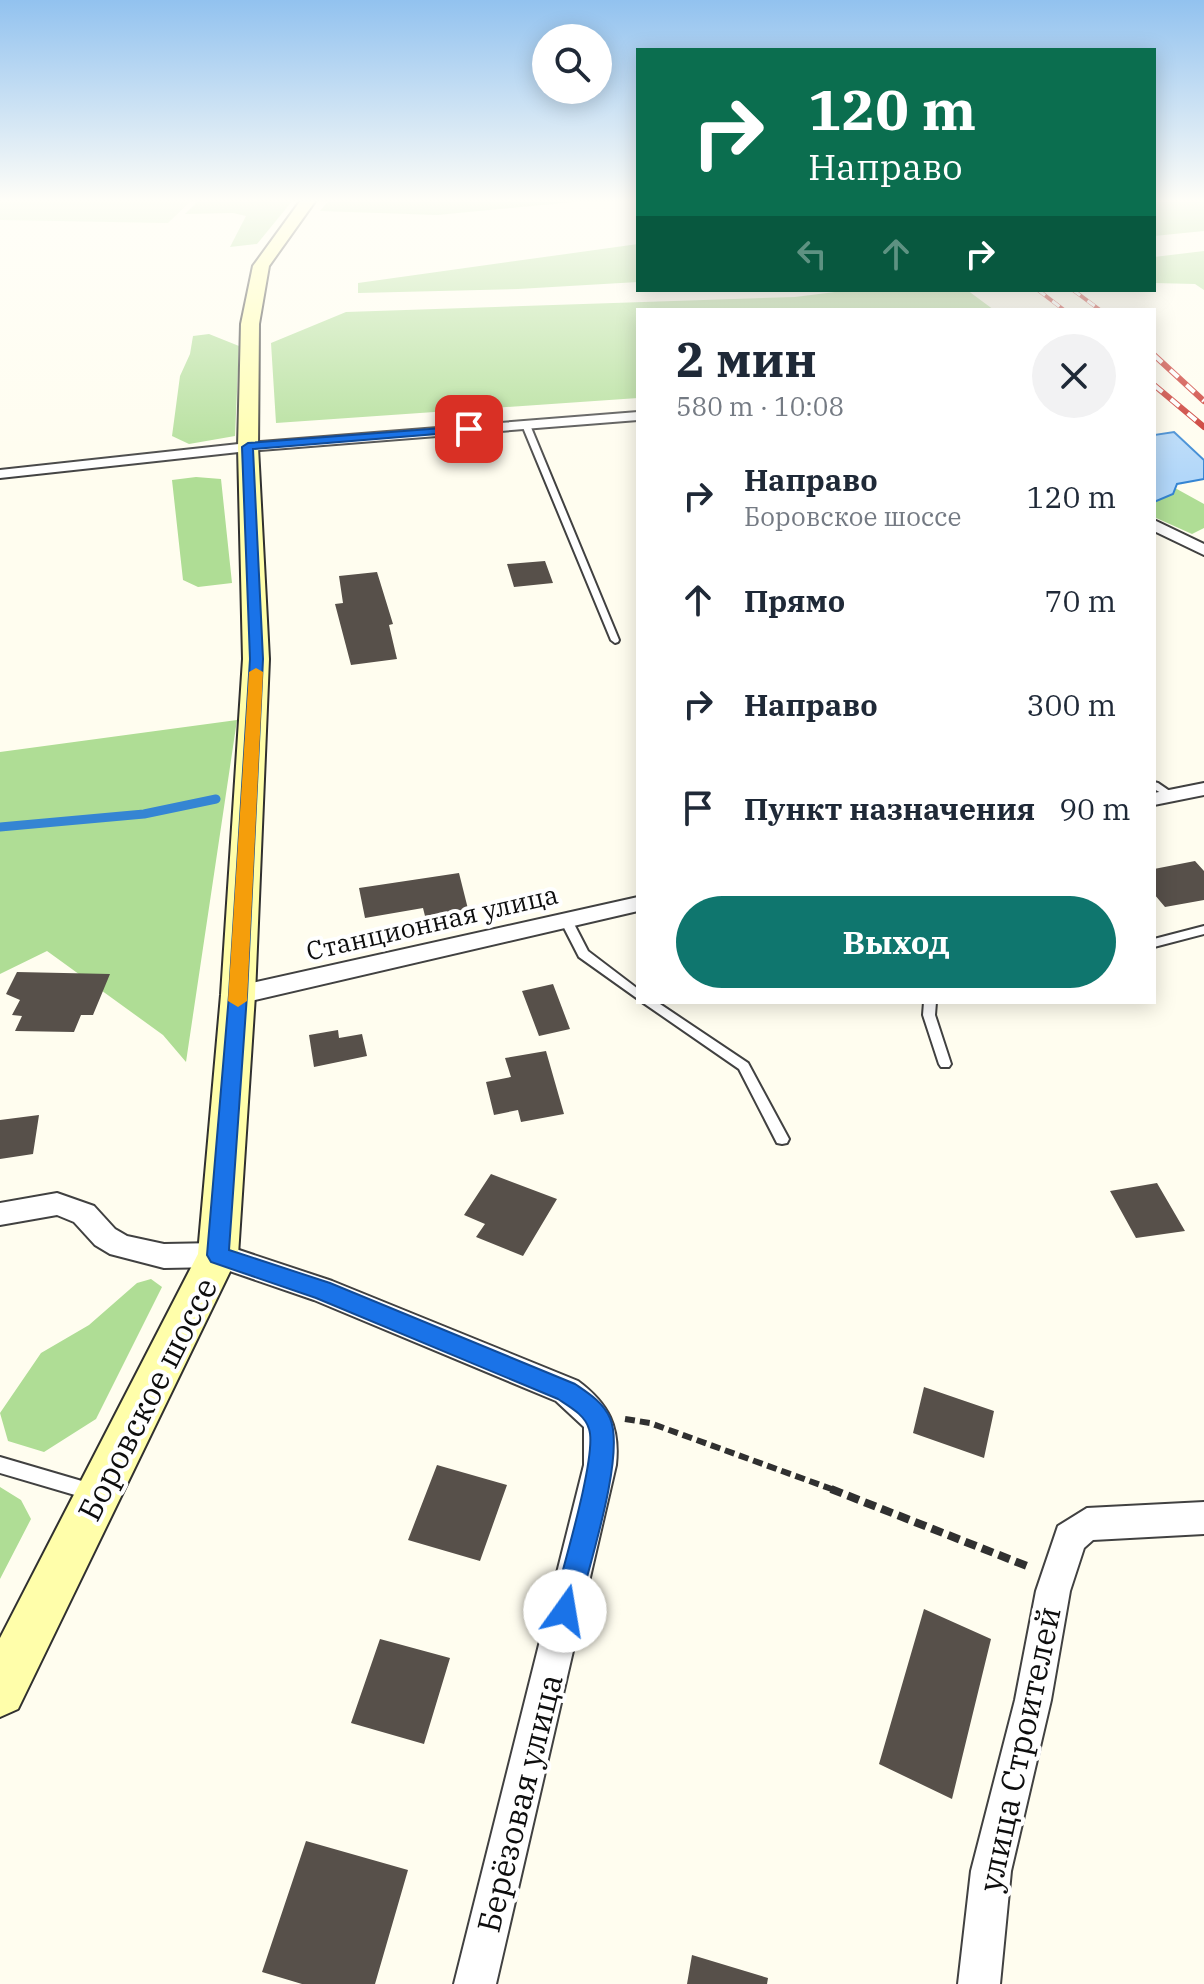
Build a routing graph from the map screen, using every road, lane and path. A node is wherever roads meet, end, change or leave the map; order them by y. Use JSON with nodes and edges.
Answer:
{"nodes":[{"id":1,"x":255,"y":293,"type":"edge"},
{"id":2,"x":636,"y":416,"type":"edge"},
{"id":3,"x":526,"y":425,"type":"junction"},
{"id":4,"x":248,"y":447,"type":"junction"},
{"id":5,"x":0,"y":474,"type":"edge"},
{"id":6,"x":1156,"y":526,"type":"edge"},
{"id":7,"x":1204,"y":550,"type":"edge"},
{"id":8,"x":615,"y":640,"type":"dead end"},
{"id":9,"x":1204,"y":789,"type":"edge"},
{"id":10,"x":1160,"y":793,"type":"edge"},
{"id":11,"x":636,"y":904,"type":"edge"},
{"id":12,"x":566,"y":920,"type":"junction"},
{"id":13,"x":1204,"y":930,"type":"edge"},
{"id":14,"x":1156,"y":942,"type":"edge"},
{"id":15,"x":636,"y":994,"type":"edge"},
{"id":16,"x":238,"y":995,"type":"junction"},
{"id":17,"x":651,"y":1004,"type":"edge"},
{"id":18,"x":930,"y":1004,"type":"edge"},
{"id":19,"x":945,"y":1064,"type":"dead end"},
{"id":20,"x":782,"y":1139,"type":"dead end"},
{"id":21,"x":0,"y":1214,"type":"edge"},
{"id":22,"x":218,"y":1255,"type":"junction"},
{"id":23,"x":600,"y":1421,"type":"junction"},
{"id":24,"x":0,"y":1465,"type":"edge"},
{"id":25,"x":99,"y":1495,"type":"junction"},
{"id":26,"x":1204,"y":1518,"type":"edge"},
{"id":27,"x":1056,"y":1578,"type":"junction"},
{"id":28,"x":0,"y":1691,"type":"edge"},
{"id":29,"x":475,"y":1984,"type":"edge"},
{"id":30,"x":979,"y":1984,"type":"edge"}],
"edges":[{"from":1,"to":4,"type":"main road"},
{"from":2,"to":3,"type":"street"},
{"from":3,"to":4,"type":"street"},
{"from":3,"to":8,"type":"lane"},
{"from":4,"to":5,"type":"street"},
{"from":4,"to":16,"type":"main road","name":"Боровское шоссе"},
{"from":6,"to":7,"type":"street"},
{"from":9,"to":10,"type":"street"},
{"from":11,"to":12,"type":"street","name":"Станционная улица"},
{"from":12,"to":15,"type":"lane"},
{"from":12,"to":16,"type":"street","name":"Станционная улица"},
{"from":13,"to":14,"type":"lane"},
{"from":16,"to":22,"type":"main road","name":"Боровское шоссе"},
{"from":17,"to":20,"type":"lane"},
{"from":18,"to":19,"type":"lane"},
{"from":21,"to":22,"type":"street"},
{"from":22,"to":23,"type":"street"},
{"from":22,"to":25,"type":"main road","name":"Боровское шоссе"},
{"from":23,"to":27,"type":"path"},
{"from":23,"to":29,"type":"street","name":"Берёзовая улица"},
{"from":24,"to":25,"type":"lane"},
{"from":25,"to":28,"type":"main road","name":"Боровское шоссе"},
{"from":26,"to":27,"type":"street","name":"улица Строителей"},
{"from":27,"to":30,"type":"street","name":"улица Строителей"}]}
